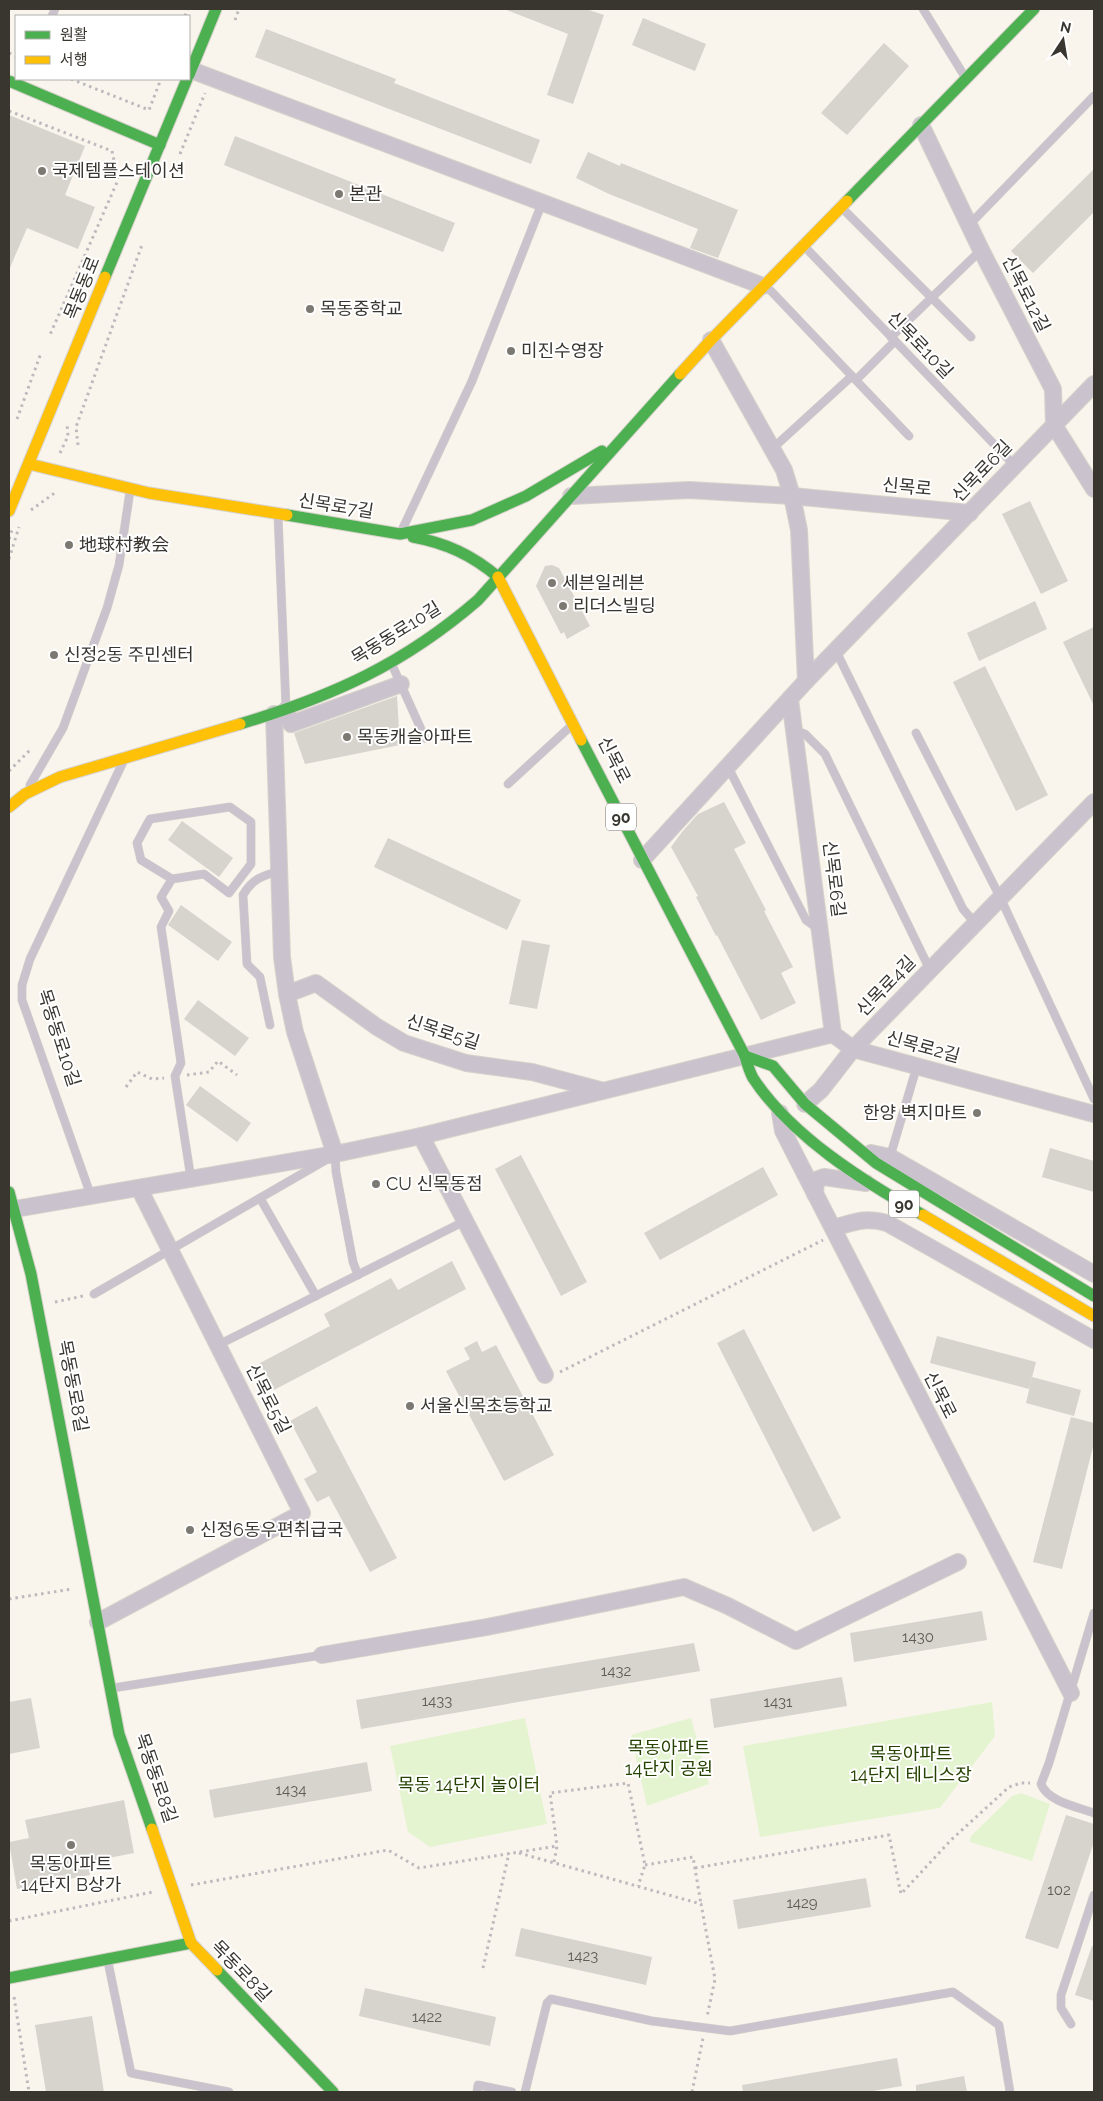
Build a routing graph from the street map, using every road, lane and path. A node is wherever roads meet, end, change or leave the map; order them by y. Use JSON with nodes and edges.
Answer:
{"nodes":[{"id":1,"x":216,"y":9,"type":"edge"},
{"id":2,"x":240,"y":9,"type":"edge"},
{"id":3,"x":923,"y":9,"type":"edge"},
{"id":4,"x":1034,"y":9,"type":"edge"},
{"id":5,"x":232,"y":26,"type":"dead end"},
{"id":6,"x":190,"y":72,"type":"edge"},
{"id":7,"x":190,"y":74,"type":"edge"},
{"id":8,"x":212,"y":78,"type":"junction"},
{"id":9,"x":966,"y":79,"type":"junction"},
{"id":10,"x":74,"y":80,"type":"edge"},
{"id":11,"x":161,"y":80,"type":"edge"},
{"id":12,"x":187,"y":80,"type":"edge"},
{"id":13,"x":9,"y":81,"type":"edge"},
{"id":14,"x":29,"y":84,"type":"edge"},
{"id":15,"x":1094,"y":96,"type":"edge"},
{"id":16,"x":9,"y":111,"type":"edge"},
{"id":17,"x":921,"y":125,"type":"junction"},
{"id":18,"x":160,"y":145,"type":"junction"},
{"id":19,"x":176,"y":161,"type":"dead end"},
{"id":20,"x":542,"y":202,"type":"junction"},
{"id":21,"x":841,"y":207,"type":"junction"},
{"id":22,"x":969,"y":225,"type":"junction"},
{"id":23,"x":143,"y":242,"type":"dead end"},
{"id":24,"x":804,"y":245,"type":"junction"},
{"id":25,"x":981,"y":250,"type":"junction"},
{"id":26,"x":763,"y":286,"type":"junction"},
{"id":27,"x":933,"y":298,"type":"junction"},
{"id":28,"x":49,"y":337,"type":"dead end"},
{"id":29,"x":971,"y":337,"type":"dead end"},
{"id":30,"x":893,"y":339,"type":"junction"},
{"id":31,"x":711,"y":340,"type":"junction"},
{"id":32,"x":41,"y":353,"type":"dead end"},
{"id":33,"x":854,"y":378,"type":"junction"},
{"id":34,"x":1094,"y":384,"type":"edge"},
{"id":35,"x":16,"y":419,"type":"dead end"},
{"id":36,"x":1054,"y":425,"type":"junction"},
{"id":37,"x":909,"y":436,"type":"dead end"},
{"id":38,"x":620,"y":441,"type":"junction"},
{"id":39,"x":78,"y":445,"type":"dead end"},
{"id":40,"x":772,"y":449,"type":"junction"},
{"id":41,"x":29,"y":464,"type":"junction"},
{"id":42,"x":1015,"y":466,"type":"junction"},
{"id":43,"x":1093,"y":483,"type":"edge"},
{"id":44,"x":130,"y":489,"type":"junction"},
{"id":45,"x":57,"y":492,"type":"dead end"},
{"id":46,"x":571,"y":496,"type":"junction"},
{"id":47,"x":792,"y":496,"type":"junction"},
{"id":48,"x":9,"y":511,"type":"edge"},
{"id":49,"x":29,"y":511,"type":"dead end"},
{"id":50,"x":970,"y":513,"type":"junction"},
{"id":51,"x":277,"y":514,"type":"junction"},
{"id":52,"x":20,"y":525,"type":"dead end"},
{"id":53,"x":400,"y":534,"type":"junction"},
{"id":54,"x":9,"y":560,"type":"edge"},
{"id":55,"x":498,"y":577,"type":"junction"},
{"id":56,"x":836,"y":651,"type":"junction"},
{"id":57,"x":391,"y":664,"type":"junction"},
{"id":58,"x":806,"y":681,"type":"junction"},
{"id":59,"x":401,"y":684,"type":"junction"},
{"id":60,"x":790,"y":699,"type":"junction"},
{"id":61,"x":280,"y":712,"type":"junction"},
{"id":62,"x":573,"y":724,"type":"junction"},
{"id":63,"x":794,"y":730,"type":"junction"},
{"id":64,"x":916,"y":733,"type":"dead end"},
{"id":65,"x":425,"y":738,"type":"dead end"},
{"id":66,"x":30,"y":750,"type":"dead end"},
{"id":67,"x":125,"y":758,"type":"junction"},
{"id":68,"x":728,"y":767,"type":"junction"},
{"id":69,"x":9,"y":771,"type":"edge"},
{"id":70,"x":508,"y":784,"type":"dead end"},
{"id":71,"x":25,"y":794,"type":"junction"},
{"id":72,"x":1094,"y":802,"type":"edge"},
{"id":73,"x":9,"y":807,"type":"edge"},
{"id":74,"x":642,"y":860,"type":"junction"},
{"id":75,"x":279,"y":871,"type":"junction"},
{"id":76,"x":172,"y":879,"type":"junction"},
{"id":77,"x":1000,"y":898,"type":"junction"},
{"id":78,"x":975,"y":923,"type":"junction"},
{"id":79,"x":820,"y":931,"type":"junction"},
{"id":80,"x":930,"y":970,"type":"junction"},
{"id":81,"x":287,"y":994,"type":"junction"},
{"id":82,"x":270,"y":1025,"type":"dead end"},
{"id":83,"x":833,"y":1034,"type":"junction"},
{"id":84,"x":853,"y":1049,"type":"junction"},
{"id":85,"x":745,"y":1056,"type":"junction"},
{"id":86,"x":917,"y":1066,"type":"junction"},
{"id":87,"x":604,"y":1090,"type":"junction"},
{"id":88,"x":1094,"y":1099,"type":"edge"},
{"id":89,"x":805,"y":1104,"type":"junction"},
{"id":90,"x":780,"y":1113,"type":"junction"},
{"id":91,"x":1094,"y":1114,"type":"edge"},
{"id":92,"x":421,"y":1136,"type":"junction"},
{"id":93,"x":864,"y":1152,"type":"junction"},
{"id":94,"x":336,"y":1154,"type":"junction"},
{"id":95,"x":890,"y":1157,"type":"junction"},
{"id":96,"x":191,"y":1179,"type":"junction"},
{"id":97,"x":869,"y":1184,"type":"junction"},
{"id":98,"x":139,"y":1188,"type":"junction"},
{"id":99,"x":9,"y":1192,"type":"edge"},
{"id":100,"x":816,"y":1194,"type":"junction"},
{"id":101,"x":91,"y":1196,"type":"junction"},
{"id":102,"x":260,"y":1198,"type":"junction"},
{"id":103,"x":14,"y":1209,"type":"junction"},
{"id":104,"x":465,"y":1221,"type":"junction"},
{"id":105,"x":830,"y":1233,"type":"junction"},
{"id":106,"x":170,"y":1250,"type":"junction"},
{"id":107,"x":1094,"y":1274,"type":"edge"},
{"id":108,"x":358,"y":1275,"type":"junction"},
{"id":109,"x":94,"y":1294,"type":"joint"},
{"id":110,"x":316,"y":1296,"type":"junction"},
{"id":111,"x":1094,"y":1296,"type":"edge"},
{"id":112,"x":37,"y":1306,"type":"junction"},
{"id":113,"x":1094,"y":1316,"type":"edge"},
{"id":114,"x":1094,"y":1340,"type":"edge"},
{"id":115,"x":218,"y":1345,"type":"junction"},
{"id":116,"x":545,"y":1375,"type":"joint"},
{"id":117,"x":958,"y":1562,"type":"dead end"},
{"id":118,"x":91,"y":1586,"type":"junction"},
{"id":119,"x":9,"y":1598,"type":"edge"},
{"id":120,"x":1094,"y":1613,"type":"edge"},
{"id":121,"x":98,"y":1622,"type":"junction"},
{"id":122,"x":322,"y":1655,"type":"joint"},
{"id":123,"x":111,"y":1689,"type":"junction"},
{"id":124,"x":1070,"y":1693,"type":"junction"},
{"id":125,"x":1041,"y":1784,"type":"junction"},
{"id":126,"x":1094,"y":1813,"type":"edge"},
{"id":127,"x":558,"y":1846,"type":"junction"},
{"id":128,"x":516,"y":1852,"type":"junction"},
{"id":129,"x":509,"y":1853,"type":"junction"},
{"id":130,"x":554,"y":1862,"type":"junction"},
{"id":131,"x":645,"y":1865,"type":"junction"},
{"id":132,"x":695,"y":1868,"type":"junction"},
{"id":133,"x":638,"y":1886,"type":"junction"},
{"id":134,"x":172,"y":1888,"type":"junction"},
{"id":135,"x":1094,"y":1895,"type":"edge"},
{"id":136,"x":701,"y":1904,"type":"junction"},
{"id":137,"x":9,"y":1921,"type":"edge"},
{"id":138,"x":190,"y":1943,"type":"junction"},
{"id":139,"x":108,"y":1960,"type":"junction"},
{"id":140,"x":483,"y":1968,"type":"dead end"},
{"id":141,"x":10,"y":1978,"type":"edge"},
{"id":142,"x":1071,"y":2024,"type":"dead end"},
{"id":143,"x":704,"y":2028,"type":"junction"},
{"id":144,"x":28,"y":2092,"type":"edge"},
{"id":145,"x":229,"y":2092,"type":"edge"},
{"id":146,"x":332,"y":2092,"type":"edge"},
{"id":147,"x":477,"y":2092,"type":"edge"},
{"id":148,"x":512,"y":2092,"type":"edge"},
{"id":149,"x":525,"y":2092,"type":"edge"},
{"id":150,"x":692,"y":2092,"type":"edge"},
{"id":151,"x":1010,"y":2092,"type":"edge"}],
"edges":[{"from":1,"to":6,"type":"main road","name":"목동동로"},
{"from":2,"to":5,"type":"path"},
{"from":3,"to":9,"type":"lane"},
{"from":4,"to":9,"type":"main road"},
{"from":7,"to":8,"type":"street"},
{"from":8,"to":19,"type":"path"},
{"from":8,"to":20,"type":"street"},
{"from":9,"to":17,"type":"main road"},
{"from":10,"to":11,"type":"path"},
{"from":12,"to":18,"type":"main road","name":"목동동로"},
{"from":13,"to":14,"type":"main road"},
{"from":14,"to":18,"type":"main road"},
{"from":15,"to":22,"type":"lane"},
{"from":16,"to":28,"type":"path"},
{"from":17,"to":21,"type":"main road"},
{"from":17,"to":22,"type":"street","name":"신목로12길"},
{"from":18,"to":41,"type":"main road","name":"목동동로"},
{"from":20,"to":26,"type":"street"},
{"from":20,"to":53,"type":"lane"},
{"from":21,"to":24,"type":"main road"},
{"from":21,"to":27,"type":"lane"},
{"from":22,"to":25,"type":"street","name":"신목로12길"},
{"from":23,"to":39,"type":"path"},
{"from":24,"to":26,"type":"main road"},
{"from":24,"to":30,"type":"lane","name":"신목로10길"},
{"from":25,"to":27,"type":"lane"},
{"from":25,"to":36,"type":"street","name":"신목로12길"},
{"from":26,"to":31,"type":"main road"},
{"from":26,"to":33,"type":"lane"},
{"from":27,"to":29,"type":"lane"},
{"from":27,"to":30,"type":"lane"},
{"from":30,"to":33,"type":"lane"},
{"from":30,"to":42,"type":"lane","name":"신목로10길"},
{"from":31,"to":38,"type":"main road"},
{"from":31,"to":40,"type":"street"},
{"from":32,"to":35,"type":"path"},
{"from":33,"to":37,"type":"lane"},
{"from":33,"to":40,"type":"lane"},
{"from":34,"to":36,"type":"street","name":"신목로6길"},
{"from":36,"to":42,"type":"street","name":"신목로6길"},
{"from":36,"to":43,"type":"street"},
{"from":38,"to":46,"type":"main road"},
{"from":38,"to":53,"type":"main road","name":"신목로7길"},
{"from":40,"to":47,"type":"street"},
{"from":41,"to":44,"type":"main road","name":"신목로7길"},
{"from":41,"to":48,"type":"main road","name":"목동동로"},
{"from":42,"to":50,"type":"street","name":"신목로6길"},
{"from":44,"to":51,"type":"main road","name":"신목로7길"},
{"from":44,"to":71,"type":"lane"},
{"from":45,"to":49,"type":"path"},
{"from":46,"to":47,"type":"street","name":"신목로"},
{"from":46,"to":55,"type":"main road"},
{"from":47,"to":50,"type":"street","name":"신목로"},
{"from":47,"to":58,"type":"street"},
{"from":50,"to":56,"type":"street","name":"신목로6길"},
{"from":51,"to":53,"type":"main road","name":"신목로7길"},
{"from":51,"to":61,"type":"lane"},
{"from":52,"to":54,"type":"path"},
{"from":53,"to":55,"type":"main road"},
{"from":55,"to":57,"type":"main road","name":"목동동로10길"},
{"from":55,"to":62,"type":"main road","name":"신목로","number":"90"},
{"from":56,"to":58,"type":"street","name":"신목로6길"},
{"from":56,"to":78,"type":"lane"},
{"from":57,"to":59,"type":"lane"},
{"from":57,"to":61,"type":"main road","name":"목동동로10길"},
{"from":58,"to":60,"type":"street","name":"신목로6길"},
{"from":59,"to":61,"type":"street"},
{"from":59,"to":65,"type":"lane"},
{"from":60,"to":63,"type":"street","name":"신목로6길"},
{"from":60,"to":68,"type":"street","name":"신목로6길"},
{"from":61,"to":67,"type":"main road","name":"목동동로10길"},
{"from":61,"to":75,"type":"street"},
{"from":62,"to":70,"type":"lane"},
{"from":62,"to":74,"type":"main road","name":"신목로","number":"90"},
{"from":63,"to":79,"type":"street","name":"신목로6길"},
{"from":63,"to":80,"type":"lane","name":"신목로6길"},
{"from":64,"to":77,"type":"lane"},
{"from":66,"to":69,"type":"path"},
{"from":67,"to":71,"type":"main road","name":"목동동로10길"},
{"from":67,"to":101,"type":"lane","name":"목동동로10길"},
{"from":68,"to":74,"type":"street","name":"신목로6길"},
{"from":68,"to":79,"type":"lane"},
{"from":71,"to":73,"type":"main road","name":"목동동로10길"},
{"from":72,"to":77,"type":"street","name":"신목로4길"},
{"from":74,"to":85,"type":"main road","name":"신목로","number":"90"},
{"from":75,"to":81,"type":"street"},
{"from":75,"to":82,"type":"lane"},
{"from":76,"to":76,"type":"lane"},
{"from":76,"to":96,"type":"lane"},
{"from":77,"to":78,"type":"street","name":"신목로4길"},
{"from":77,"to":88,"type":"lane"},
{"from":78,"to":80,"type":"street","name":"신목로4길"},
{"from":79,"to":83,"type":"street","name":"신목로6길"},
{"from":80,"to":84,"type":"street","name":"신목로4길"},
{"from":81,"to":87,"type":"street","name":"신목로5길"},
{"from":81,"to":94,"type":"street"},
{"from":83,"to":84,"type":"street","name":"신목로2길"},
{"from":83,"to":85,"type":"street"},
{"from":84,"to":86,"type":"street","name":"신목로2길"},
{"from":84,"to":89,"type":"street","name":"신목로4길"},
{"from":85,"to":87,"type":"street","name":"신목로5길"},
{"from":85,"to":89,"type":"main road","number":"90"},
{"from":85,"to":90,"type":"main road","name":"신목로","number":"90"},
{"from":86,"to":91,"type":"street","name":"신목로2길"},
{"from":86,"to":95,"type":"lane"},
{"from":87,"to":92,"type":"street","name":"신목로5길"},
{"from":89,"to":93,"type":"main road","number":"90"},
{"from":90,"to":97,"type":"main road","name":"신목로","number":"90"},
{"from":90,"to":100,"type":"street","name":"신목로"},
{"from":92,"to":94,"type":"street","name":"신목로5길"},
{"from":92,"to":104,"type":"street"},
{"from":93,"to":95,"type":"street"},
{"from":93,"to":111,"type":"main road","number":"90"},
{"from":94,"to":96,"type":"street","name":"신목로5길"},
{"from":94,"to":102,"type":"lane","name":"신목로5길"},
{"from":94,"to":108,"type":"lane"},
{"from":95,"to":107,"type":"street"},
{"from":96,"to":98,"type":"street","name":"신목로5길"},
{"from":97,"to":100,"type":"street"},
{"from":97,"to":113,"type":"main road","name":"신목로","number":"90"},
{"from":98,"to":101,"type":"street","name":"신목로5길"},
{"from":98,"to":106,"type":"street","name":"신목로5길"},
{"from":99,"to":103,"type":"main road","name":"목동동로8길"},
{"from":100,"to":105,"type":"street","name":"신목로"},
{"from":101,"to":103,"type":"street","name":"신목로5길"},
{"from":102,"to":106,"type":"lane","name":"신목로5길"},
{"from":102,"to":110,"type":"lane"},
{"from":103,"to":112,"type":"main road","name":"목동동로8길"},
{"from":104,"to":108,"type":"lane"},
{"from":104,"to":116,"type":"street"},
{"from":105,"to":114,"type":"street"},
{"from":105,"to":116,"type":"path"},
{"from":105,"to":124,"type":"street","name":"신목로"},
{"from":106,"to":109,"type":"lane"},
{"from":106,"to":115,"type":"street","name":"신목로5길"},
{"from":108,"to":110,"type":"lane"},
{"from":109,"to":112,"type":"path"},
{"from":110,"to":115,"type":"lane"},
{"from":112,"to":118,"type":"main road","name":"목동동로8길"},
{"from":115,"to":121,"type":"street","name":"신목로5길"},
{"from":117,"to":122,"type":"street"},
{"from":118,"to":119,"type":"path"},
{"from":118,"to":121,"type":"main road","name":"목동동로8길"},
{"from":120,"to":124,"type":"lane"},
{"from":121,"to":123,"type":"main road","name":"목동동로8길"},
{"from":122,"to":123,"type":"lane"},
{"from":123,"to":134,"type":"main road","name":"목동동로8길"},
{"from":124,"to":125,"type":"lane"},
{"from":125,"to":126,"type":"lane"},
{"from":125,"to":132,"type":"path"},
{"from":127,"to":128,"type":"path"},
{"from":127,"to":130,"type":"path"},
{"from":127,"to":131,"type":"path"},
{"from":128,"to":129,"type":"path"},
{"from":128,"to":130,"type":"path"},
{"from":129,"to":134,"type":"path"},
{"from":129,"to":140,"type":"path"},
{"from":130,"to":133,"type":"path"},
{"from":131,"to":132,"type":"path"},
{"from":131,"to":133,"type":"path"},
{"from":132,"to":136,"type":"path"},
{"from":133,"to":136,"type":"path"},
{"from":134,"to":137,"type":"path"},
{"from":134,"to":138,"type":"main road","name":"목동동로8길"},
{"from":135,"to":142,"type":"lane"},
{"from":136,"to":143,"type":"path"},
{"from":138,"to":139,"type":"main road","name":"목동로8길"},
{"from":138,"to":146,"type":"main road","name":"목동로8길"},
{"from":139,"to":141,"type":"main road","name":"목동로8길"},
{"from":139,"to":145,"type":"lane"},
{"from":141,"to":144,"type":"path"},
{"from":143,"to":149,"type":"lane"},
{"from":143,"to":150,"type":"path"},
{"from":143,"to":151,"type":"lane"},
{"from":147,"to":148,"type":"lane"}]}
